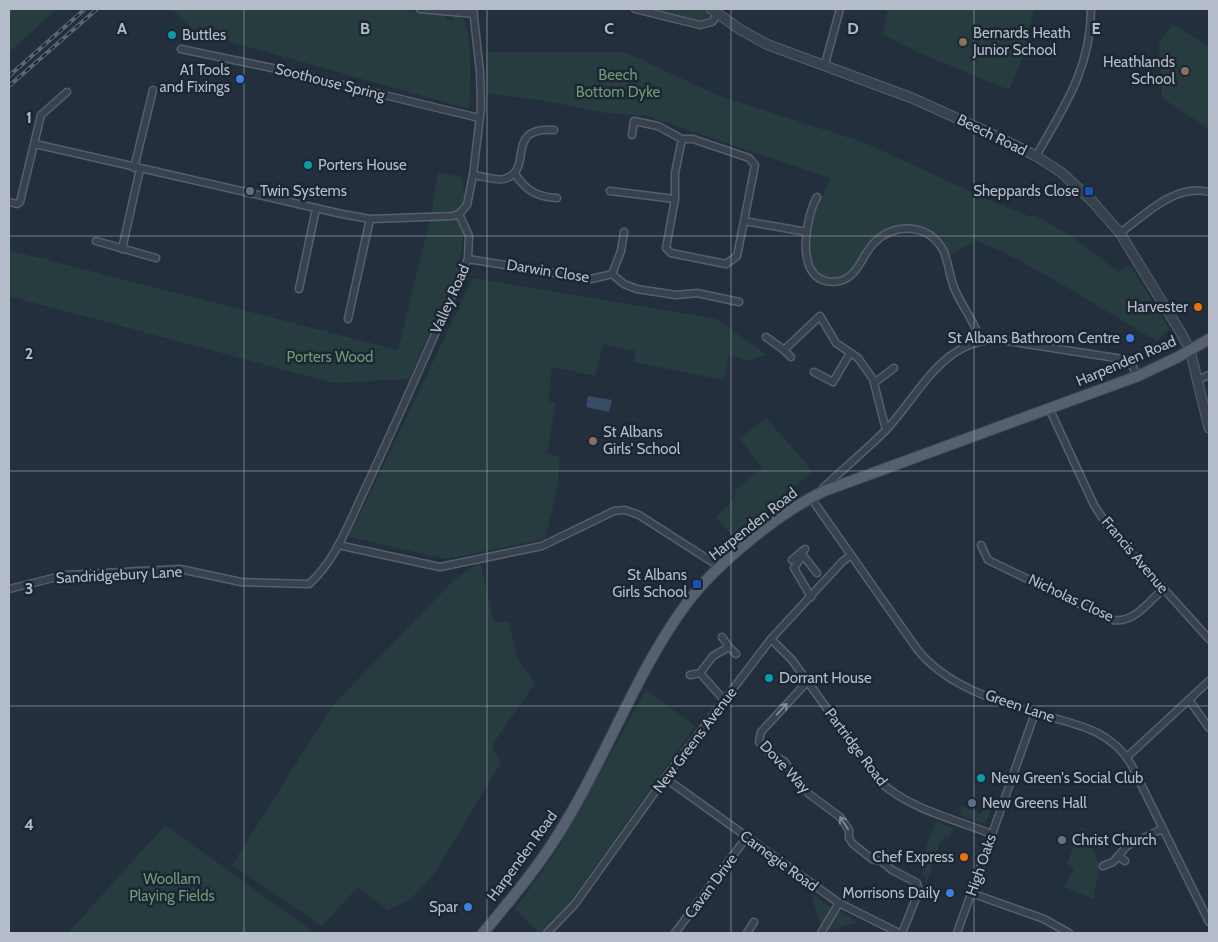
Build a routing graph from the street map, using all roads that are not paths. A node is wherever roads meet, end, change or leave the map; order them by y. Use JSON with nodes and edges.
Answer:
{"nodes":[{"id":1,"x":420,"y":9,"type":"edge"},
{"id":2,"x":635,"y":9,"type":"edge"},
{"id":3,"x":840,"y":9,"type":"edge"},
{"id":4,"x":1091,"y":9,"type":"edge"},
{"id":5,"x":658,"y":11,"type":"edge"},
{"id":6,"x":715,"y":11,"type":"edge"},
{"id":7,"x":474,"y":12,"type":"edge"},
{"id":8,"x":181,"y":49,"type":"dead end"},
{"id":9,"x":825,"y":64,"type":"junction"},
{"id":10,"x":153,"y":90,"type":"dead end"},
{"id":11,"x":67,"y":92,"type":"dead end"},
{"id":12,"x":480,"y":118,"type":"junction"},
{"id":13,"x":554,"y":130,"type":"dead end"},
{"id":14,"x":632,"y":135,"type":"dead end"},
{"id":15,"x":682,"y":139,"type":"junction"},
{"id":16,"x":35,"y":144,"type":"junction"},
{"id":17,"x":1036,"y":156,"type":"junction"},
{"id":18,"x":137,"y":168,"type":"junction"},
{"id":19,"x":515,"y":174,"type":"junction"},
{"id":20,"x":473,"y":175,"type":"junction"},
{"id":21,"x":610,"y":191,"type":"dead end"},
{"id":22,"x":1209,"y":192,"type":"edge"},
{"id":23,"x":817,"y":197,"type":"dead end"},
{"id":24,"x":557,"y":198,"type":"dead end"},
{"id":25,"x":675,"y":199,"type":"junction"},
{"id":26,"x":9,"y":202,"type":"edge"},
{"id":27,"x":316,"y":209,"type":"junction"},
{"id":28,"x":459,"y":214,"type":"junction"},
{"id":29,"x":370,"y":219,"type":"junction"},
{"id":30,"x":744,"y":221,"type":"junction"},
{"id":31,"x":624,"y":232,"type":"dead end"},
{"id":32,"x":806,"y":232,"type":"junction"},
{"id":33,"x":1120,"y":233,"type":"junction"},
{"id":34,"x":96,"y":241,"type":"dead end"},
{"id":35,"x":122,"y":249,"type":"junction"},
{"id":36,"x":156,"y":258,"type":"dead end"},
{"id":37,"x":468,"y":259,"type":"junction"},
{"id":38,"x":612,"y":274,"type":"junction"},
{"id":39,"x":299,"y":289,"type":"dead end"},
{"id":40,"x":739,"y":302,"type":"dead end"},
{"id":41,"x":348,"y":319,"type":"dead end"},
{"id":42,"x":766,"y":337,"type":"dead end"},
{"id":43,"x":1209,"y":339,"type":"edge"},
{"id":44,"x":981,"y":341,"type":"junction"},
{"id":45,"x":784,"y":350,"type":"junction"},
{"id":46,"x":1190,"y":350,"type":"junction"},
{"id":47,"x":850,"y":353,"type":"junction"},
{"id":48,"x":790,"y":357,"type":"dead end"},
{"id":49,"x":894,"y":368,"type":"dead end"},
{"id":50,"x":814,"y":372,"type":"dead end"},
{"id":51,"x":1209,"y":375,"type":"edge"},
{"id":52,"x":1138,"y":376,"type":"junction"},
{"id":53,"x":1197,"y":380,"type":"junction"},
{"id":54,"x":874,"y":383,"type":"junction"},
{"id":55,"x":1049,"y":408,"type":"junction"},
{"id":56,"x":1209,"y":428,"type":"edge"},
{"id":57,"x":886,"y":430,"type":"junction"},
{"id":58,"x":822,"y":488,"type":"dead end"},
{"id":59,"x":811,"y":498,"type":"junction"},
{"id":60,"x":338,"y":545,"type":"junction"},
{"id":61,"x":981,"y":545,"type":"dead end"},
{"id":62,"x":803,"y":552,"type":"junction"},
{"id":63,"x":851,"y":555,"type":"junction"},
{"id":64,"x":792,"y":560,"type":"dead end"},
{"id":65,"x":720,"y":567,"type":"junction"},
{"id":66,"x":817,"y":573,"type":"dead end"},
{"id":67,"x":1163,"y":589,"type":"junction"},
{"id":68,"x":9,"y":590,"type":"edge"},
{"id":69,"x":811,"y":597,"type":"junction"},
{"id":70,"x":722,"y":637,"type":"dead end"},
{"id":71,"x":771,"y":639,"type":"junction"},
{"id":72,"x":1209,"y":639,"type":"edge"},
{"id":73,"x":729,"y":648,"type":"junction"},
{"id":74,"x":736,"y":654,"type":"dead end"},
{"id":75,"x":700,"y":673,"type":"junction"},
{"id":76,"x":690,"y":674,"type":"dead end"},
{"id":77,"x":808,"y":681,"type":"junction"},
{"id":78,"x":1209,"y":681,"type":"edge"},
{"id":79,"x":724,"y":700,"type":"junction"},
{"id":80,"x":1189,"y":700,"type":"junction"},
{"id":81,"x":1035,"y":713,"type":"junction"},
{"id":82,"x":1209,"y":728,"type":"edge"},
{"id":83,"x":1127,"y":757,"type":"junction"},
{"id":84,"x":665,"y":778,"type":"junction"},
{"id":85,"x":1162,"y":830,"type":"junction"},
{"id":86,"x":992,"y":834,"type":"junction"},
{"id":87,"x":746,"y":838,"type":"junction"},
{"id":88,"x":1118,"y":856,"type":"junction"},
{"id":89,"x":1125,"y":861,"type":"dead end"},
{"id":90,"x":1103,"y":866,"type":"dead end"},
{"id":91,"x":971,"y":893,"type":"junction"},
{"id":92,"x":839,"y":903,"type":"junction"},
{"id":93,"x":754,"y":922,"type":"dead end"},
{"id":94,"x":1209,"y":922,"type":"edge"},
{"id":95,"x":482,"y":933,"type":"edge"},
{"id":96,"x":547,"y":933,"type":"edge"},
{"id":97,"x":675,"y":933,"type":"edge"},
{"id":98,"x":747,"y":933,"type":"edge"},
{"id":99,"x":821,"y":933,"type":"edge"},
{"id":100,"x":901,"y":933,"type":"edge"},
{"id":101,"x":957,"y":933,"type":"edge"},
{"id":102,"x":1070,"y":933,"type":"edge"}],
"edges":[{"from":1,"to":7,"type":"street"},
{"from":2,"to":5,"type":"street","name":"Beech Road"},
{"from":3,"to":9,"type":"street"},
{"from":4,"to":17,"type":"street"},
{"from":5,"to":6,"type":"street","name":"Beech Road"},
{"from":6,"to":9,"type":"street","name":"Beech Road"},
{"from":7,"to":12,"type":"street"},
{"from":8,"to":12,"type":"street","name":"Soothouse Spring"},
{"from":9,"to":17,"type":"street","name":"Beech Road"},
{"from":10,"to":18,"type":"street"},
{"from":11,"to":16,"type":"street"},
{"from":12,"to":20,"type":"street"},
{"from":13,"to":19,"type":"street"},
{"from":14,"to":15,"type":"street"},
{"from":15,"to":25,"type":"street"},
{"from":15,"to":30,"type":"street"},
{"from":16,"to":18,"type":"street"},
{"from":16,"to":26,"type":"street"},
{"from":17,"to":33,"type":"street","name":"Beech Road"},
{"from":18,"to":27,"type":"street"},
{"from":18,"to":35,"type":"street"},
{"from":19,"to":20,"type":"street"},
{"from":19,"to":24,"type":"street"},
{"from":20,"to":28,"type":"street"},
{"from":21,"to":25,"type":"street"},
{"from":22,"to":33,"type":"street"},
{"from":23,"to":32,"type":"street"},
{"from":25,"to":30,"type":"street"},
{"from":27,"to":29,"type":"street"},
{"from":27,"to":39,"type":"street"},
{"from":28,"to":29,"type":"street"},
{"from":28,"to":37,"type":"street","name":"Valley Road"},
{"from":29,"to":41,"type":"street"},
{"from":30,"to":32,"type":"street"},
{"from":31,"to":38,"type":"street","name":"Darwin Close"},
{"from":32,"to":44,"type":"street"},
{"from":33,"to":46,"type":"street","name":"Beech Road"},
{"from":34,"to":35,"type":"street"},
{"from":35,"to":36,"type":"street"},
{"from":37,"to":38,"type":"street","name":"Darwin Close"},
{"from":37,"to":60,"type":"street","name":"Valley Road"},
{"from":38,"to":40,"type":"street"},
{"from":42,"to":45,"type":"street"},
{"from":43,"to":46,"type":"main road","name":"Harpenden Road"},
{"from":44,"to":52,"type":"street"},
{"from":44,"to":57,"type":"street"},
{"from":45,"to":47,"type":"street"},
{"from":45,"to":48,"type":"street"},
{"from":46,"to":52,"type":"main road","name":"Harpenden Road"},
{"from":46,"to":53,"type":"street","name":"Beech Road"},
{"from":47,"to":50,"type":"street"},
{"from":47,"to":54,"type":"street"},
{"from":49,"to":54,"type":"street"},
{"from":51,"to":53,"type":"street"},
{"from":52,"to":55,"type":"main road","name":"Harpenden Road"},
{"from":53,"to":56,"type":"street","name":"Beech Road"},
{"from":54,"to":57,"type":"street"},
{"from":55,"to":59,"type":"main road","name":"Harpenden Road"},
{"from":55,"to":67,"type":"street","name":"Francis Avenue"},
{"from":57,"to":58,"type":"street"},
{"from":59,"to":63,"type":"street","name":"Green Lane"},
{"from":59,"to":65,"type":"main road","name":"Harpenden Road"},
{"from":60,"to":65,"type":"street"},
{"from":60,"to":68,"type":"street","name":"Sandridgebury Lane"},
{"from":61,"to":67,"type":"street","name":"Nicholas Close"},
{"from":62,"to":64,"type":"street"},
{"from":62,"to":66,"type":"street"},
{"from":62,"to":69,"type":"street"},
{"from":63,"to":69,"type":"street","name":"New Greens Avenue"},
{"from":63,"to":81,"type":"street","name":"Green Lane"},
{"from":65,"to":95,"type":"main road","name":"Harpenden Road"},
{"from":67,"to":72,"type":"street","name":"Francis Avenue"},
{"from":69,"to":71,"type":"street","name":"New Greens Avenue"},
{"from":70,"to":73,"type":"street"},
{"from":71,"to":77,"type":"street","name":"Partridge Road"},
{"from":71,"to":79,"type":"street","name":"New Greens Avenue"},
{"from":73,"to":74,"type":"street"},
{"from":73,"to":75,"type":"street"},
{"from":75,"to":76,"type":"street"},
{"from":75,"to":79,"type":"street"},
{"from":77,"to":86,"type":"street","name":"Partridge Road"},
{"from":100,"to":77,"type":"street","name":"Dove Way","one_way":true},
{"from":78,"to":80,"type":"street"},
{"from":79,"to":84,"type":"street","name":"New Greens Avenue"},
{"from":80,"to":82,"type":"street"},
{"from":80,"to":83,"type":"street"},
{"from":81,"to":83,"type":"street","name":"Green Lane"},
{"from":81,"to":86,"type":"street","name":"High Oaks"},
{"from":83,"to":85,"type":"street","name":"Green Lane"},
{"from":84,"to":87,"type":"street","name":"Carnegie Road"},
{"from":84,"to":96,"type":"street","name":"New Greens Avenue"},
{"from":85,"to":88,"type":"street"},
{"from":85,"to":94,"type":"street","name":"Green Lane"},
{"from":86,"to":91,"type":"street","name":"High Oaks"},
{"from":87,"to":92,"type":"street","name":"Carnegie Road"},
{"from":87,"to":97,"type":"street","name":"Cavan Drive"},
{"from":88,"to":89,"type":"street"},
{"from":88,"to":90,"type":"street"},
{"from":91,"to":101,"type":"street","name":"High Oaks"},
{"from":91,"to":102,"type":"street"},
{"from":92,"to":99,"type":"street"},
{"from":92,"to":100,"type":"street","name":"Carnegie Road"},
{"from":93,"to":98,"type":"street"}]}
